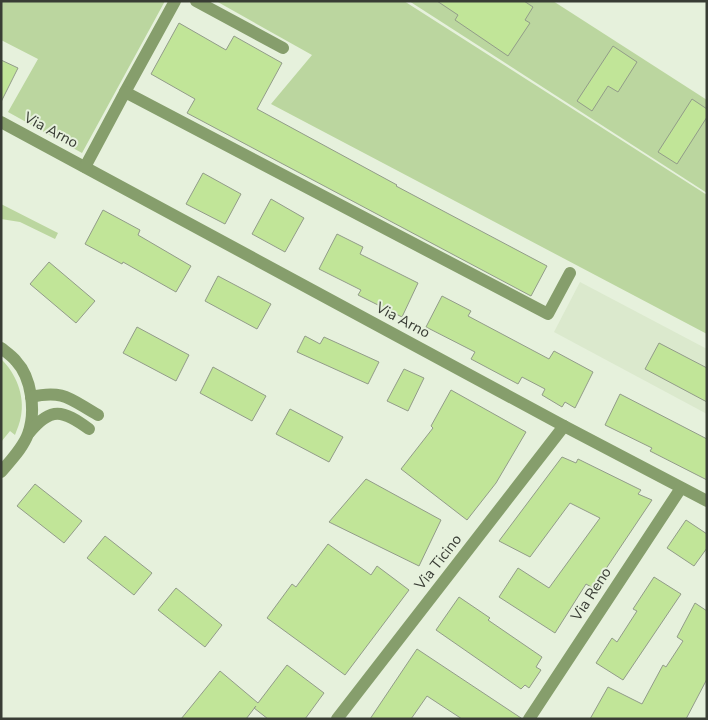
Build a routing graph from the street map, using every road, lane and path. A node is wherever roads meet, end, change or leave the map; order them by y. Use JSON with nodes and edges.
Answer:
{"nodes":[{"id":1,"x":175,"y":1,"type":"edge"},
{"id":2,"x":196,"y":1,"type":"edge"},
{"id":3,"x":283,"y":48,"type":"dead end"},
{"id":4,"x":125,"y":92,"type":"junction"},
{"id":5,"x":1,"y":122,"type":"edge"},
{"id":6,"x":85,"y":167,"type":"junction"},
{"id":7,"x":570,"y":273,"type":"dead end"},
{"id":8,"x":1,"y":348,"type":"edge"},
{"id":9,"x":31,"y":397,"type":"junction"},
{"id":10,"x":98,"y":415,"type":"dead end"},
{"id":11,"x":564,"y":426,"type":"junction"},
{"id":12,"x":89,"y":429,"type":"dead end"},
{"id":13,"x":28,"y":435,"type":"junction"},
{"id":14,"x":1,"y":472,"type":"edge"},
{"id":15,"x":681,"y":488,"type":"junction"},
{"id":16,"x":707,"y":501,"type":"edge"},
{"id":17,"x":337,"y":719,"type":"edge"},
{"id":18,"x":529,"y":719,"type":"edge"}],
"edges":[{"from":1,"to":4,"type":"street","name":"Via Arno"},
{"from":2,"to":3,"type":"street"},
{"from":4,"to":6,"type":"street","name":"Via Arno"},
{"from":4,"to":7,"type":"street"},
{"from":5,"to":6,"type":"street","name":"Via Arno"},
{"from":6,"to":11,"type":"street","name":"Via Arno"},
{"from":8,"to":9,"type":"street"},
{"from":9,"to":10,"type":"street"},
{"from":9,"to":13,"type":"street"},
{"from":11,"to":15,"type":"street","name":"Via Arno"},
{"from":11,"to":17,"type":"street","name":"Via Ticino"},
{"from":12,"to":13,"type":"street"},
{"from":13,"to":14,"type":"street"},
{"from":15,"to":16,"type":"street","name":"Via Arno"},
{"from":15,"to":18,"type":"street","name":"Via Reno"}]}
